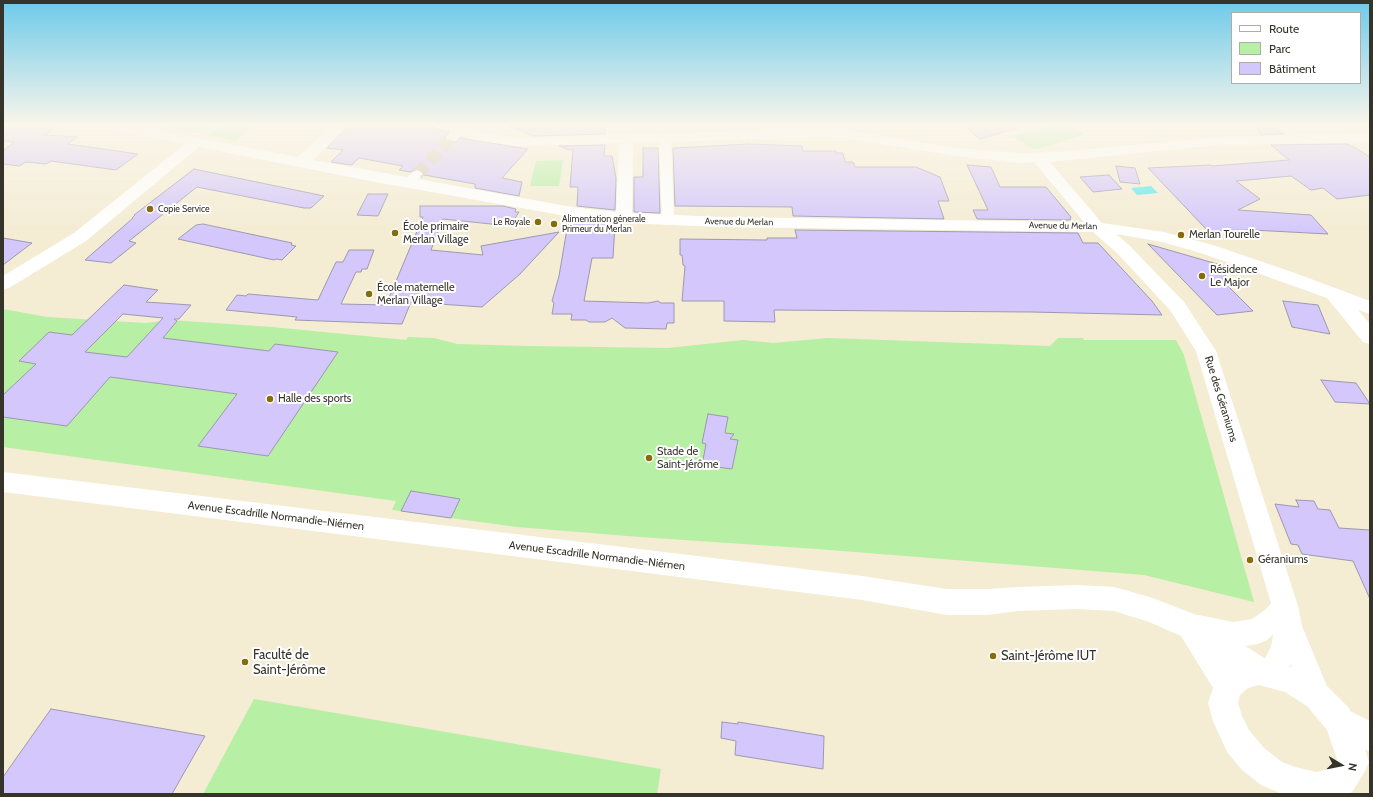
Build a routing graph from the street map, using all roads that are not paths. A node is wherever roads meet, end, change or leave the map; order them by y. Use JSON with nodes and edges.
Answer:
{"nodes":[{"id":1,"x":172,"y":161,"type":"edge"},
{"id":2,"x":292,"y":161,"type":"edge"},
{"id":3,"x":626,"y":161,"type":"edge"},
{"id":4,"x":666,"y":161,"type":"edge"},
{"id":5,"x":1042,"y":161,"type":"edge"},
{"id":6,"x":301,"y":163,"type":"joint"},
{"id":7,"x":624,"y":218,"type":"junction"},
{"id":8,"x":668,"y":221,"type":"junction"},
{"id":9,"x":1097,"y":227,"type":"junction"},
{"id":10,"x":3,"y":284,"type":"edge"},
{"id":11,"x":1333,"y":294,"type":"junction"},
{"id":12,"x":1370,"y":308,"type":"edge"},
{"id":13,"x":1370,"y":337,"type":"edge"},
{"id":14,"x":3,"y":482,"type":"edge"},
{"id":15,"x":1287,"y":616,"type":"junction"},
{"id":16,"x":1189,"y":626,"type":"junction"},
{"id":17,"x":1265,"y":672,"type":"junction"},
{"id":18,"x":1228,"y":686,"type":"junction"},
{"id":19,"x":1317,"y":696,"type":"junction"},
{"id":20,"x":1338,"y":719,"type":"junction"},
{"id":21,"x":1370,"y":737,"type":"edge"},
{"id":22,"x":1351,"y":774,"type":"edge"},
{"id":23,"x":1279,"y":784,"type":"edge"}],
"edges":[{"from":1,"to":10,"type":"street"},
{"from":2,"to":6,"type":"street","name":"Avenue du Merlan"},
{"from":3,"to":7,"type":"street"},
{"from":4,"to":8,"type":"street"},
{"from":5,"to":9,"type":"street","name":"Rue des Géraniums"},
{"from":6,"to":7,"type":"street","name":"Avenue du Merlan"},
{"from":7,"to":8,"type":"street","name":"Avenue du Merlan"},
{"from":8,"to":9,"type":"street","name":"Avenue du Merlan"},
{"from":9,"to":11,"type":"street","name":"Avenue du Merlan"},
{"from":9,"to":15,"type":"street","name":"Rue des Géraniums"},
{"from":11,"to":12,"type":"street","name":"Avenue du Merlan"},
{"from":11,"to":13,"type":"street"},
{"from":14,"to":16,"type":"street","name":"Avenue Escadrille Normandie-Niémen"},
{"from":15,"to":16,"type":"street"},
{"from":15,"to":17,"type":"street"},
{"from":15,"to":19,"type":"street","name":"Rue des Géraniums"},
{"from":16,"to":17,"type":"street","name":"Avenue Escadrille Normandie-Niémen"},
{"from":16,"to":18,"type":"street"},
{"from":17,"to":18,"type":"street"},
{"from":17,"to":19,"type":"street","name":"Avenue Escadrille Normandie-Niémen"},
{"from":18,"to":23,"type":"street","name":"Avenue Escadrille Normandie-Niémen"},
{"from":19,"to":20,"type":"street","name":"Avenue Escadrille Normandie-Niémen"},
{"from":20,"to":21,"type":"street"},
{"from":20,"to":22,"type":"street","name":"Avenue Escadrille Normandie-Niémen"},
{"from":22,"to":23,"type":"street","name":"Avenue Escadrille Normandie-Niémen"}]}
